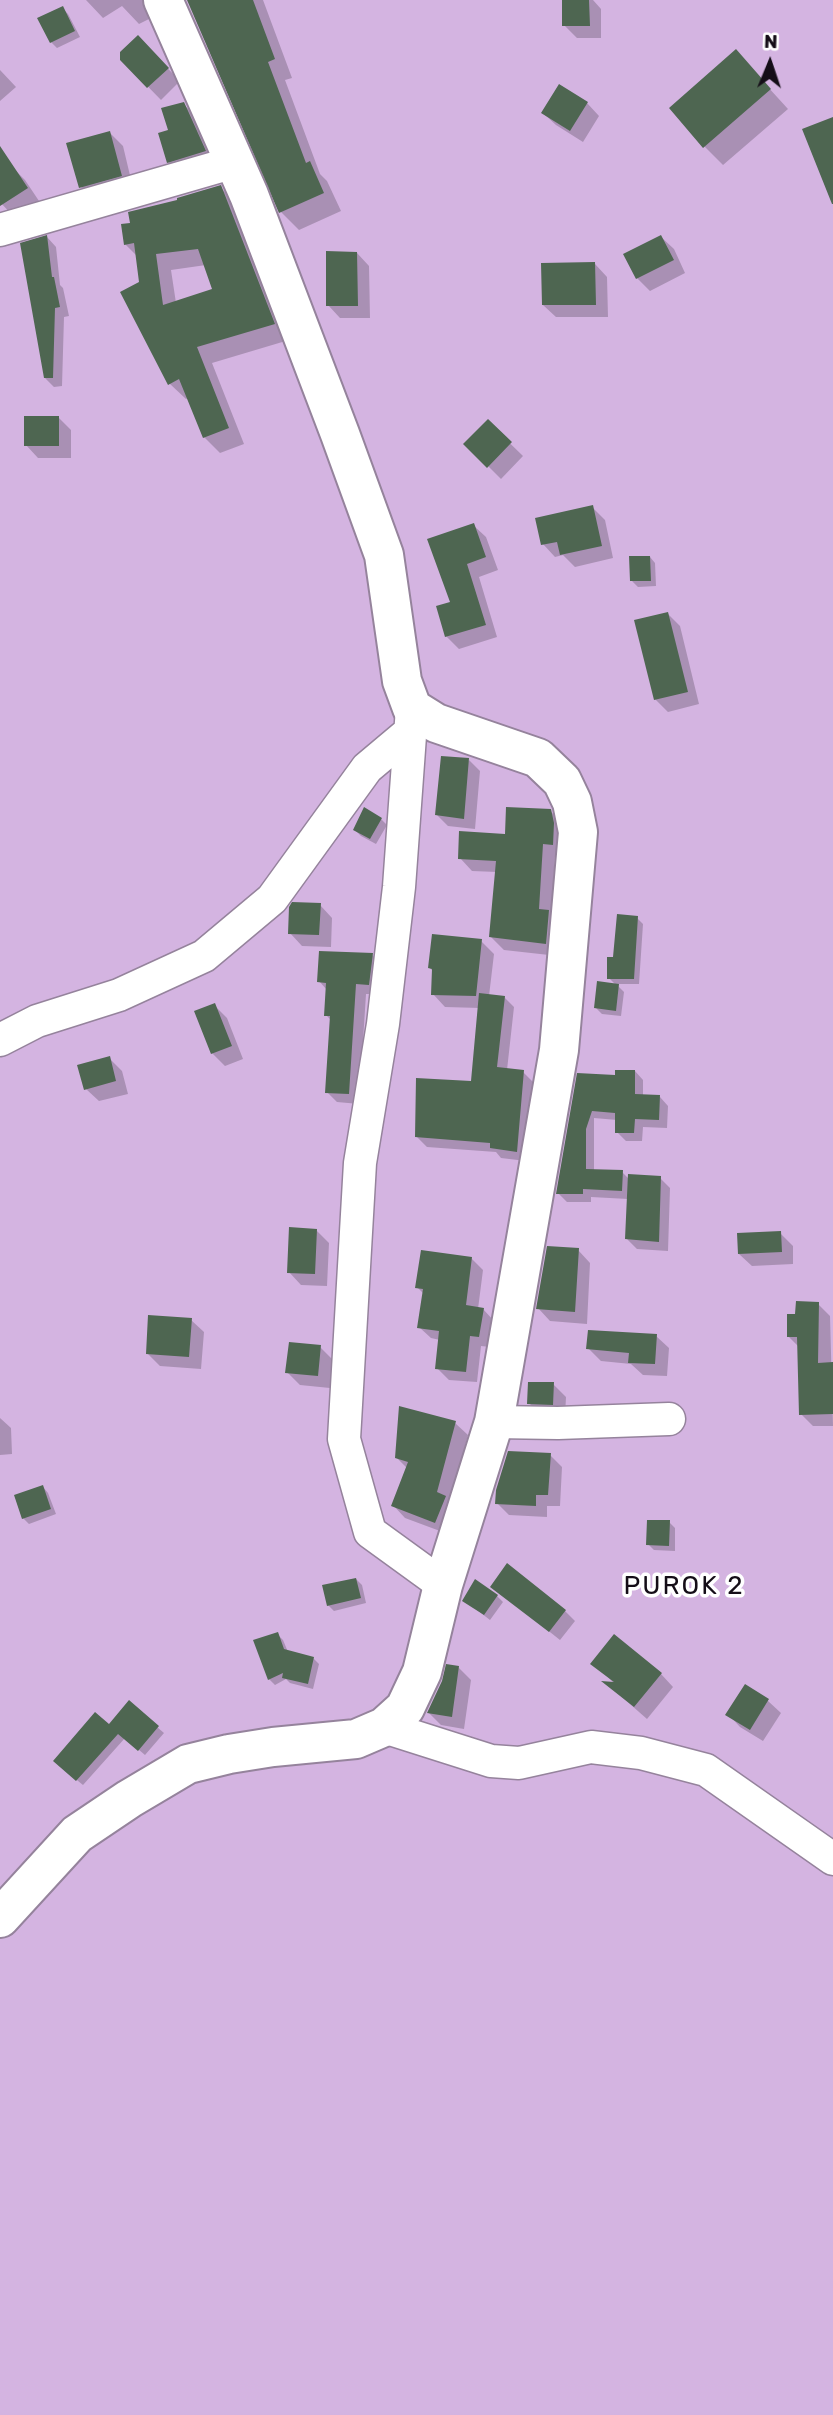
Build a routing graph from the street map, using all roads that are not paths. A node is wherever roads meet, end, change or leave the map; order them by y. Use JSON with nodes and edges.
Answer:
{"nodes":[{"id":1,"x":163,"y":0,"type":"edge"},
{"id":2,"x":235,"y":162,"type":"junction"},
{"id":3,"x":0,"y":230,"type":"edge"},
{"id":4,"x":411,"y":719,"type":"junction"},
{"id":5,"x":0,"y":1040,"type":"edge"},
{"id":6,"x":669,"y":1419,"type":"dead end"},
{"id":7,"x":494,"y":1422,"type":"junction"},
{"id":8,"x":443,"y":1585,"type":"junction"},
{"id":9,"x":384,"y":1727,"type":"junction"},
{"id":10,"x":833,"y":1859,"type":"edge"},
{"id":11,"x":0,"y":1918,"type":"edge"}],
"edges":[{"from":1,"to":2,"type":"street"},
{"from":2,"to":3,"type":"street"},
{"from":2,"to":4,"type":"street"},
{"from":4,"to":5,"type":"street"},
{"from":4,"to":7,"type":"street"},
{"from":4,"to":8,"type":"street"},
{"from":6,"to":7,"type":"street"},
{"from":7,"to":8,"type":"street"},
{"from":8,"to":9,"type":"street"},
{"from":9,"to":10,"type":"street"},
{"from":9,"to":11,"type":"street"}]}
